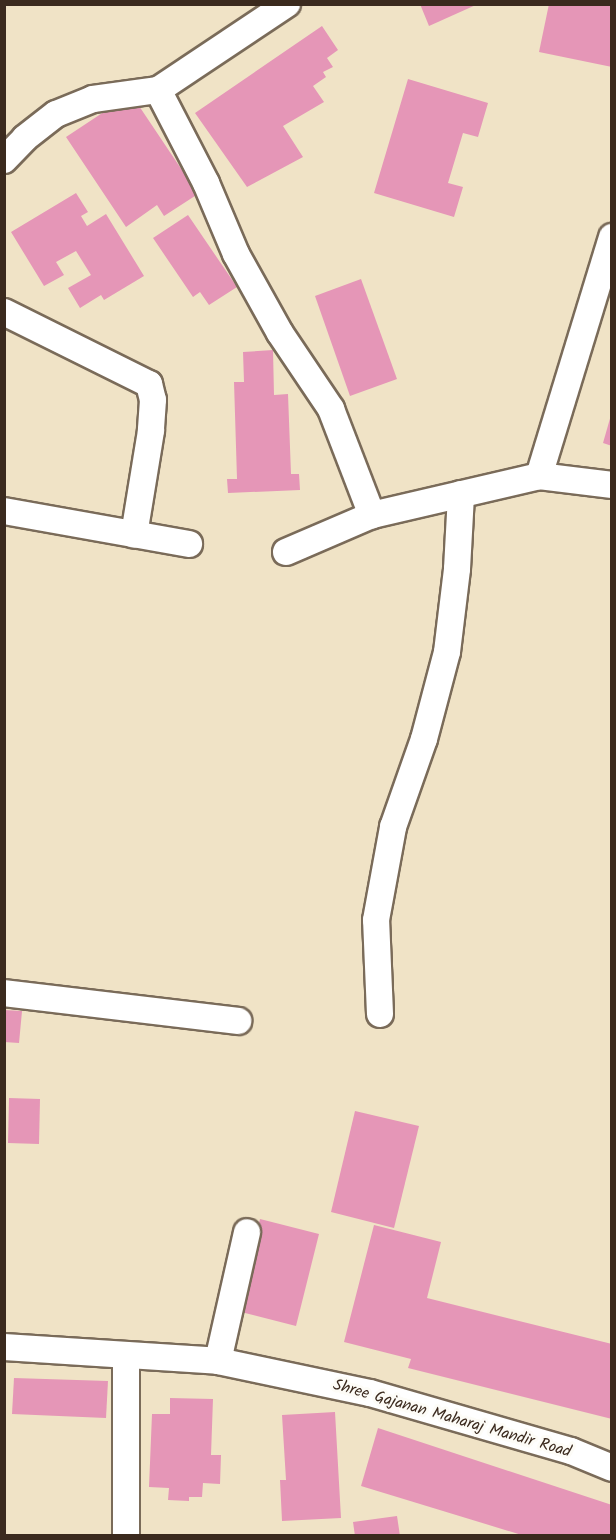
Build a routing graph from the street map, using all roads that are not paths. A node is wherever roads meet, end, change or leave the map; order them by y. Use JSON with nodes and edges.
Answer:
{"nodes":[{"id":1,"x":287,"y":4,"type":"edge"},
{"id":2,"x":158,"y":90,"type":"junction"},
{"id":3,"x":4,"y":160,"type":"edge"},
{"id":4,"x":612,"y":237,"type":"edge"},
{"id":5,"x":4,"y":312,"type":"edge"},
{"id":6,"x":539,"y":476,"type":"junction"},
{"id":7,"x":612,"y":485,"type":"edge"},
{"id":8,"x":461,"y":494,"type":"junction"},
{"id":9,"x":4,"y":510,"type":"edge"},
{"id":10,"x":372,"y":515,"type":"junction"},
{"id":11,"x":134,"y":536,"type":"junction"},
{"id":12,"x":189,"y":544,"type":"dead end"},
{"id":13,"x":286,"y":552,"type":"dead end"},
{"id":14,"x":4,"y":993,"type":"edge"},
{"id":15,"x":380,"y":1014,"type":"dead end"},
{"id":16,"x":238,"y":1021,"type":"dead end"},
{"id":17,"x":247,"y":1232,"type":"dead end"},
{"id":18,"x":4,"y":1347,"type":"edge"},
{"id":19,"x":126,"y":1355,"type":"junction"},
{"id":20,"x":218,"y":1361,"type":"junction"},
{"id":21,"x":612,"y":1468,"type":"edge"},
{"id":22,"x":126,"y":1536,"type":"edge"}],
"edges":[{"from":1,"to":2,"type":"street"},
{"from":2,"to":3,"type":"street"},
{"from":2,"to":10,"type":"street"},
{"from":4,"to":6,"type":"street"},
{"from":5,"to":11,"type":"street"},
{"from":6,"to":7,"type":"street"},
{"from":6,"to":8,"type":"street"},
{"from":8,"to":10,"type":"street"},
{"from":8,"to":15,"type":"street"},
{"from":9,"to":11,"type":"street"},
{"from":10,"to":13,"type":"street"},
{"from":11,"to":12,"type":"street"},
{"from":14,"to":16,"type":"street"},
{"from":17,"to":20,"type":"street"},
{"from":18,"to":19,"type":"street","name":"Shree Gajanan Maharaj Mandir Road"},
{"from":19,"to":20,"type":"street","name":"Shree Gajanan Maharaj Mandir Road"},
{"from":19,"to":22,"type":"street"},
{"from":20,"to":21,"type":"street","name":"Shree Gajanan Maharaj Mandir Road"}]}
